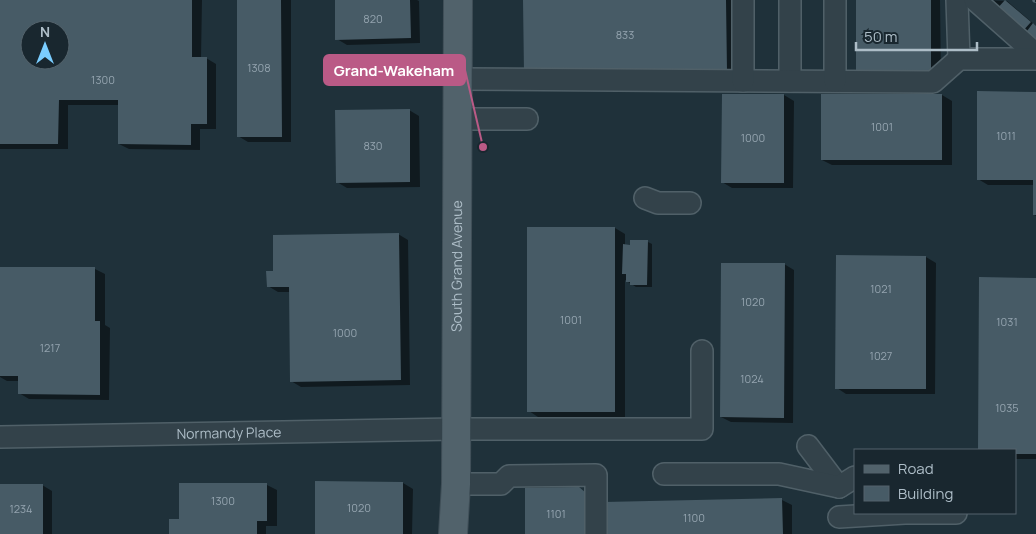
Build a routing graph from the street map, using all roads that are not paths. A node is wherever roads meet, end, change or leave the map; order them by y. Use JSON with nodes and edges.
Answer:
{"nodes":[{"id":1,"x":458,"y":0,"type":"edge"},
{"id":2,"x":743,"y":0,"type":"edge"},
{"id":3,"x":790,"y":0,"type":"edge"},
{"id":4,"x":835,"y":0,"type":"edge"},
{"id":5,"x":957,"y":0,"type":"edge"},
{"id":6,"x":975,"y":0,"type":"edge"},
{"id":7,"x":1036,"y":54,"type":"edge"},
{"id":8,"x":959,"y":59,"type":"junction"},
{"id":9,"x":1036,"y":59,"type":"edge"},
{"id":10,"x":458,"y":79,"type":"junction"},
{"id":11,"x":743,"y":81,"type":"junction"},
{"id":12,"x":790,"y":81,"type":"junction"},
{"id":13,"x":835,"y":81,"type":"junction"},
{"id":14,"x":458,"y":119,"type":"junction"},
{"id":15,"x":527,"y":119,"type":"dead end"},
{"id":16,"x":646,"y":198,"type":"dead end"},
{"id":17,"x":690,"y":203,"type":"dead end"},
{"id":18,"x":702,"y":351,"type":"dead end"},
{"id":19,"x":456,"y":429,"type":"junction"},
{"id":20,"x":0,"y":437,"type":"edge"},
{"id":21,"x":808,"y":446,"type":"dead end"},
{"id":22,"x":664,"y":474,"type":"dead end"},
{"id":23,"x":847,"y":482,"type":"edge"},
{"id":24,"x":456,"y":484,"type":"junction"},
{"id":25,"x":900,"y":514,"type":"edge"},
{"id":26,"x":839,"y":526,"type":"edge"},
{"id":27,"x":453,"y":534,"type":"edge"},
{"id":28,"x":596,"y":534,"type":"edge"}],
"edges":[{"from":1,"to":10,"type":"main road","name":"South Grand Avenue"},
{"from":2,"to":11,"type":"street"},
{"from":3,"to":12,"type":"street"},
{"from":4,"to":13,"type":"street"},
{"from":5,"to":8,"type":"street"},
{"from":6,"to":7,"type":"street"},
{"from":8,"to":9,"type":"street"},
{"from":8,"to":13,"type":"street"},
{"from":10,"to":11,"type":"street"},
{"from":10,"to":14,"type":"main road","name":"South Grand Avenue"},
{"from":11,"to":12,"type":"street"},
{"from":12,"to":13,"type":"street"},
{"from":14,"to":15,"type":"street"},
{"from":14,"to":19,"type":"main road","name":"South Grand Avenue"},
{"from":16,"to":17,"type":"street"},
{"from":18,"to":19,"type":"street","name":"Normandy Place"},
{"from":19,"to":20,"type":"street","name":"Normandy Place"},
{"from":19,"to":24,"type":"main road","name":"South Grand Avenue"},
{"from":21,"to":23,"type":"street"},
{"from":22,"to":23,"type":"street"},
{"from":23,"to":26,"type":"street"},
{"from":24,"to":27,"type":"main road","name":"South Grand Avenue"},
{"from":24,"to":28,"type":"street"},
{"from":25,"to":26,"type":"street"}]}
